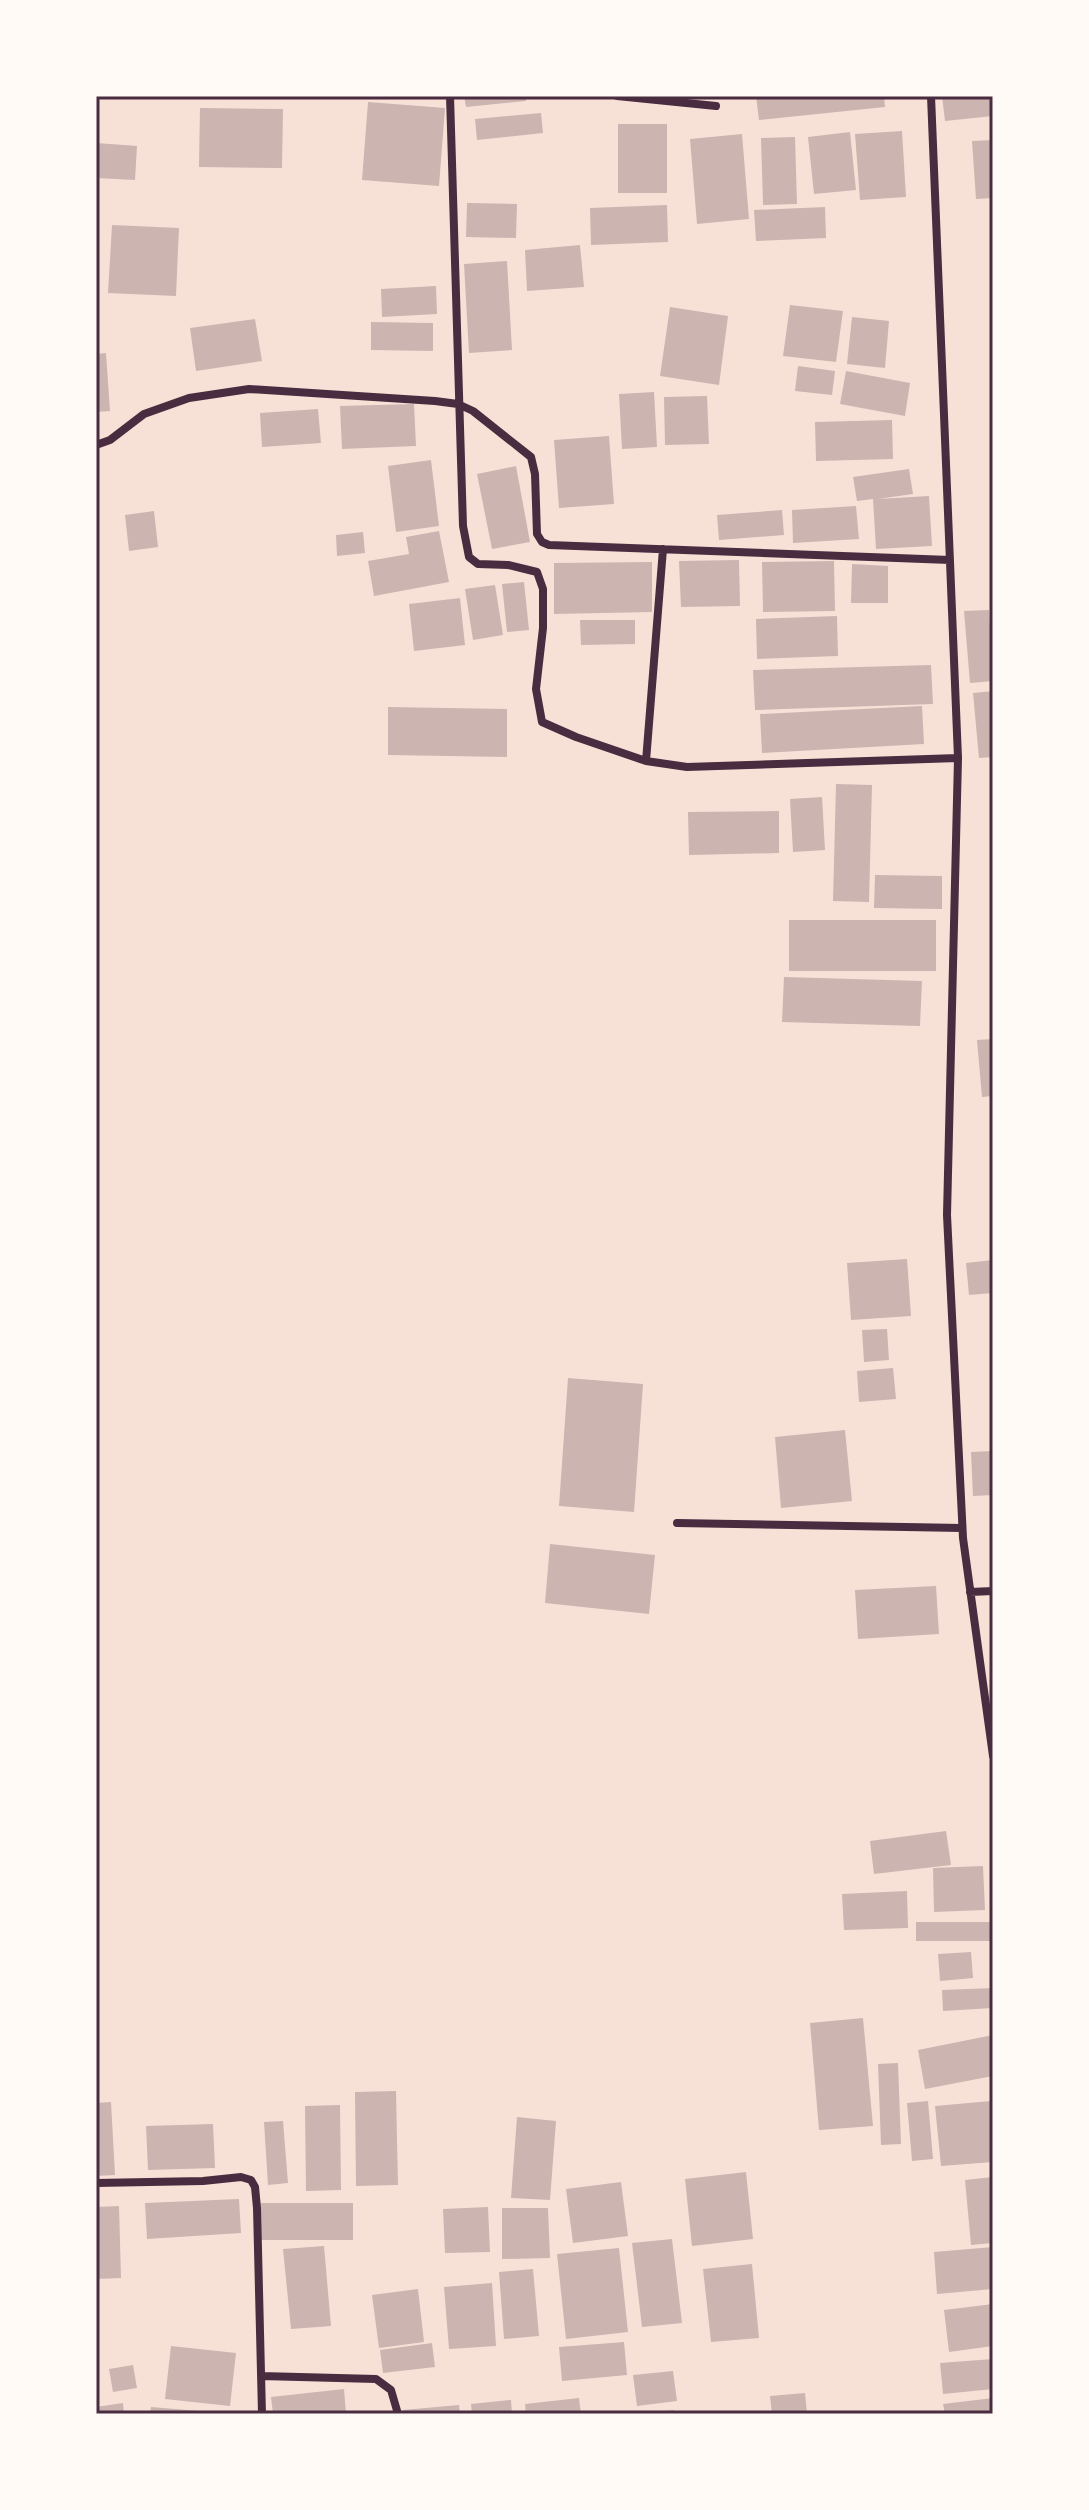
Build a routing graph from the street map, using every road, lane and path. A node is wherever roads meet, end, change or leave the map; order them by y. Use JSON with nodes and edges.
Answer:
{"nodes":[{"id":1,"x":450,"y":96,"type":"edge"},
{"id":2,"x":617,"y":96,"type":"edge"},
{"id":3,"x":931,"y":96,"type":"edge"},
{"id":4,"x":716,"y":106,"type":"dead end"},
{"id":5,"x":458,"y":404,"type":"junction"},
{"id":6,"x":96,"y":445,"type":"edge"},
{"id":7,"x":663,"y":549,"type":"junction"},
{"id":8,"x":950,"y":560,"type":"junction"},
{"id":9,"x":958,"y":758,"type":"junction"},
{"id":10,"x":646,"y":761,"type":"junction"},
{"id":11,"x":677,"y":1523,"type":"dead end"},
{"id":12,"x":962,"y":1528,"type":"junction"},
{"id":13,"x":993,"y":1591,"type":"edge"},
{"id":14,"x":970,"y":1592,"type":"junction"},
{"id":15,"x":993,"y":1756,"type":"edge"},
{"id":16,"x":96,"y":2183,"type":"edge"},
{"id":17,"x":261,"y":2376,"type":"junction"},
{"id":18,"x":262,"y":2414,"type":"edge"},
{"id":19,"x":398,"y":2414,"type":"edge"}],
"edges":[{"from":1,"to":5,"type":"street"},
{"from":2,"to":4,"type":"street"},
{"from":3,"to":8,"type":"street"},
{"from":5,"to":6,"type":"street"},
{"from":5,"to":7,"type":"street"},
{"from":5,"to":10,"type":"street"},
{"from":7,"to":8,"type":"street"},
{"from":7,"to":10,"type":"street"},
{"from":8,"to":9,"type":"street"},
{"from":9,"to":10,"type":"street"},
{"from":9,"to":12,"type":"street"},
{"from":11,"to":12,"type":"street"},
{"from":12,"to":14,"type":"street"},
{"from":13,"to":14,"type":"street"},
{"from":14,"to":15,"type":"street"},
{"from":16,"to":17,"type":"street"},
{"from":17,"to":18,"type":"street"},
{"from":17,"to":19,"type":"street"}]}
